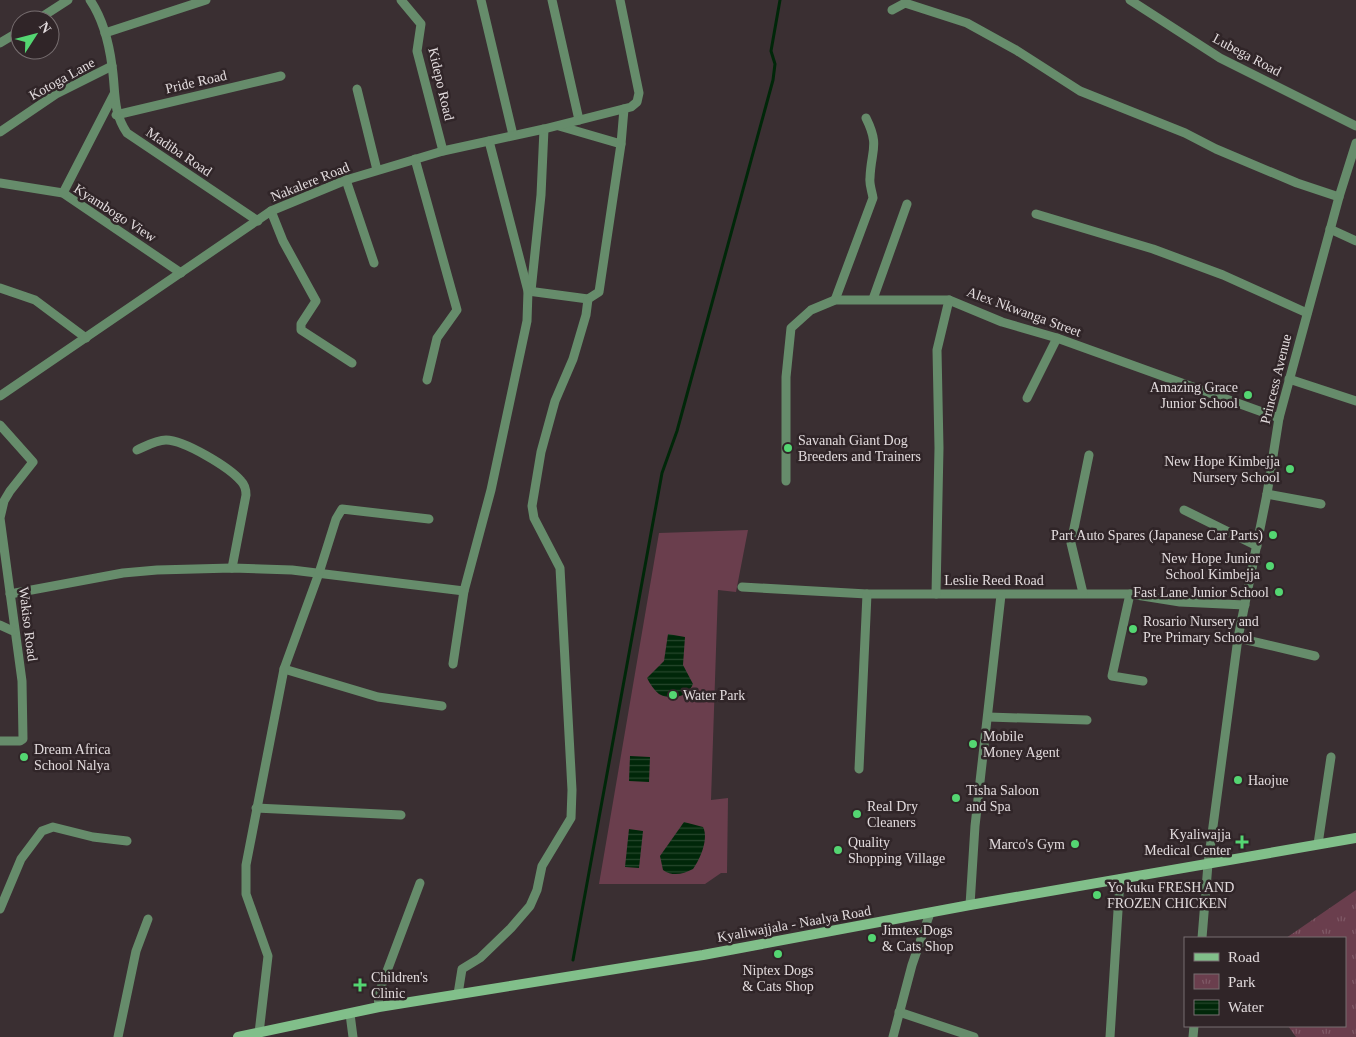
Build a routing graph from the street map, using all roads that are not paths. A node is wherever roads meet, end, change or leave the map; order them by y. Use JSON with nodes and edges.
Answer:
{"nodes":[{"id":1,"x":68,"y":0,"type":"edge"},
{"id":2,"x":90,"y":0,"type":"edge"},
{"id":3,"x":206,"y":0,"type":"edge"},
{"id":4,"x":401,"y":0,"type":"edge"},
{"id":5,"x":481,"y":0,"type":"edge"},
{"id":6,"x":552,"y":0,"type":"edge"},
{"id":7,"x":620,"y":0,"type":"edge"},
{"id":8,"x":1130,"y":0,"type":"edge"},
{"id":9,"x":52,"y":10,"type":"edge"},
{"id":10,"x":892,"y":10,"type":"dead end"},
{"id":11,"x":105,"y":33,"type":"junction"},
{"id":12,"x":112,"y":66,"type":"junction"},
{"id":13,"x":281,"y":76,"type":"dead end"},
{"id":14,"x":357,"y":89,"type":"dead end"},
{"id":15,"x":114,"y":94,"type":"junction"},
{"id":16,"x":624,"y":109,"type":"junction"},
{"id":17,"x":116,"y":114,"type":"junction"},
{"id":18,"x":866,"y":118,"type":"dead end"},
{"id":19,"x":579,"y":120,"type":"junction"},
{"id":20,"x":559,"y":126,"type":"junction"},
{"id":21,"x":1356,"y":126,"type":"edge"},
{"id":22,"x":544,"y":129,"type":"junction"},
{"id":23,"x":0,"y":132,"type":"edge"},
{"id":24,"x":513,"y":135,"type":"junction"},
{"id":25,"x":488,"y":141,"type":"junction"},
{"id":26,"x":1356,"y":143,"type":"edge"},
{"id":27,"x":621,"y":144,"type":"junction"},
{"id":28,"x":443,"y":150,"type":"junction"},
{"id":29,"x":415,"y":159,"type":"junction"},
{"id":30,"x":377,"y":170,"type":"junction"},
{"id":31,"x":346,"y":180,"type":"junction"},
{"id":32,"x":0,"y":184,"type":"edge"},
{"id":33,"x":63,"y":193,"type":"junction"},
{"id":34,"x":1339,"y":196,"type":"junction"},
{"id":35,"x":907,"y":204,"type":"dead end"},
{"id":36,"x":271,"y":211,"type":"junction"},
{"id":37,"x":1036,"y":214,"type":"dead end"},
{"id":38,"x":258,"y":221,"type":"junction"},
{"id":39,"x":1330,"y":230,"type":"junction"},
{"id":40,"x":1356,"y":241,"type":"edge"},
{"id":41,"x":374,"y":263,"type":"dead end"},
{"id":42,"x":181,"y":273,"type":"junction"},
{"id":43,"x":0,"y":288,"type":"edge"},
{"id":44,"x":530,"y":291,"type":"junction"},
{"id":45,"x":588,"y":299,"type":"junction"},
{"id":46,"x":873,"y":299,"type":"junction"},
{"id":47,"x":835,"y":300,"type":"junction"},
{"id":48,"x":949,"y":300,"type":"junction"},
{"id":49,"x":1307,"y":312,"type":"junction"},
{"id":50,"x":86,"y":338,"type":"junction"},
{"id":51,"x":1057,"y":338,"type":"junction"},
{"id":52,"x":352,"y":364,"type":"dead end"},
{"id":53,"x":1289,"y":379,"type":"junction"},
{"id":54,"x":427,"y":380,"type":"dead end"},
{"id":55,"x":0,"y":396,"type":"edge"},
{"id":56,"x":1027,"y":398,"type":"dead end"},
{"id":57,"x":1356,"y":401,"type":"edge"},
{"id":58,"x":1279,"y":418,"type":"junction"},
{"id":59,"x":0,"y":425,"type":"edge"},
{"id":60,"x":137,"y":450,"type":"dead end"},
{"id":61,"x":1089,"y":455,"type":"dead end"},
{"id":62,"x":786,"y":481,"type":"dead end"},
{"id":63,"x":1267,"y":494,"type":"junction"},
{"id":64,"x":1321,"y":504,"type":"dead end"},
{"id":65,"x":1184,"y":510,"type":"dead end"},
{"id":66,"x":429,"y":519,"type":"dead end"},
{"id":67,"x":1257,"y":546,"type":"junction"},
{"id":68,"x":232,"y":568,"type":"junction"},
{"id":69,"x":319,"y":573,"type":"junction"},
{"id":70,"x":742,"y":587,"type":"dead end"},
{"id":71,"x":464,"y":591,"type":"junction"},
{"id":72,"x":1083,"y":593,"type":"junction"},
{"id":73,"x":10,"y":594,"type":"junction"},
{"id":74,"x":867,"y":594,"type":"junction"},
{"id":75,"x":936,"y":594,"type":"junction"},
{"id":76,"x":1130,"y":594,"type":"junction"},
{"id":77,"x":1000,"y":595,"type":"junction"},
{"id":78,"x":1245,"y":605,"type":"junction"},
{"id":79,"x":0,"y":626,"type":"edge"},
{"id":80,"x":13,"y":631,"type":"junction"},
{"id":81,"x":1238,"y":638,"type":"junction"},
{"id":82,"x":1314,"y":656,"type":"dead end"},
{"id":83,"x":453,"y":664,"type":"dead end"},
{"id":84,"x":284,"y":669,"type":"junction"},
{"id":85,"x":1143,"y":681,"type":"dead end"},
{"id":86,"x":442,"y":706,"type":"dead end"},
{"id":87,"x":988,"y":717,"type":"junction"},
{"id":88,"x":1087,"y":720,"type":"dead end"},
{"id":89,"x":0,"y":741,"type":"edge"},
{"id":90,"x":1331,"y":757,"type":"dead end"},
{"id":91,"x":859,"y":768,"type":"dead end"},
{"id":92,"x":256,"y":808,"type":"junction"},
{"id":93,"x":401,"y":815,"type":"dead end"},
{"id":94,"x":1356,"y":838,"type":"edge"},
{"id":95,"x":127,"y":841,"type":"dead end"},
{"id":96,"x":1318,"y":844,"type":"junction"},
{"id":97,"x":1208,"y":864,"type":"junction"},
{"id":98,"x":1120,"y":879,"type":"junction"},
{"id":99,"x":420,"y":883,"type":"dead end"},
{"id":100,"x":970,"y":905,"type":"junction"},
{"id":101,"x":0,"y":910,"type":"edge"},
{"id":102,"x":930,"y":913,"type":"junction"},
{"id":103,"x":148,"y":919,"type":"dead end"},
{"id":104,"x":1202,"y":937,"type":"edge"},
{"id":105,"x":458,"y":994,"type":"junction"},
{"id":106,"x":379,"y":1007,"type":"junction"},
{"id":107,"x":899,"y":1012,"type":"junction"},
{"id":108,"x":350,"y":1014,"type":"junction"},
{"id":109,"x":259,"y":1033,"type":"junction"},
{"id":110,"x":118,"y":1037,"type":"edge"},
{"id":111,"x":238,"y":1037,"type":"edge"},
{"id":112,"x":353,"y":1037,"type":"edge"},
{"id":113,"x":893,"y":1037,"type":"edge"},
{"id":114,"x":974,"y":1037,"type":"edge"},
{"id":115,"x":1110,"y":1037,"type":"edge"}],
"edges":[{"from":1,"to":9,"type":"street"},
{"from":2,"to":11,"type":"street","name":"Madiba Road"},
{"from":3,"to":11,"type":"street"},
{"from":4,"to":28,"type":"street","name":"Kidepo Road"},
{"from":5,"to":24,"type":"street"},
{"from":6,"to":19,"type":"street"},
{"from":7,"to":16,"type":"street"},
{"from":8,"to":21,"type":"street","name":"Lubega Road"},
{"from":10,"to":34,"type":"street"},
{"from":11,"to":12,"type":"street","name":"Madiba Road"},
{"from":12,"to":15,"type":"street","name":"Madiba Road"},
{"from":12,"to":23,"type":"street","name":"Kotoga Lane"},
{"from":13,"to":17,"type":"street","name":"Pride Road"},
{"from":14,"to":30,"type":"street"},
{"from":15,"to":17,"type":"street","name":"Madiba Road"},
{"from":15,"to":33,"type":"street"},
{"from":16,"to":19,"type":"street","name":"Nakalere Road"},
{"from":16,"to":27,"type":"street"},
{"from":17,"to":38,"type":"street","name":"Madiba Road"},
{"from":18,"to":47,"type":"street"},
{"from":19,"to":20,"type":"street","name":"Nakalere Road"},
{"from":20,"to":22,"type":"street","name":"Nakalere Road"},
{"from":20,"to":27,"type":"street"},
{"from":22,"to":24,"type":"street","name":"Nakalere Road"},
{"from":22,"to":44,"type":"street"},
{"from":24,"to":25,"type":"street","name":"Nakalere Road"},
{"from":25,"to":28,"type":"street","name":"Nakalere Road"},
{"from":25,"to":44,"type":"street"},
{"from":26,"to":34,"type":"street","name":"Princess Avenue"},
{"from":27,"to":45,"type":"street"},
{"from":28,"to":29,"type":"street","name":"Nakalere Road"},
{"from":29,"to":30,"type":"street","name":"Nakalere Road"},
{"from":29,"to":54,"type":"street"},
{"from":30,"to":31,"type":"street","name":"Nakalere Road"},
{"from":31,"to":36,"type":"street","name":"Nakalere Road"},
{"from":31,"to":41,"type":"street"},
{"from":32,"to":33,"type":"street","name":"Kyambogo View"},
{"from":33,"to":42,"type":"street","name":"Kyambogo View"},
{"from":34,"to":39,"type":"street","name":"Princess Avenue"},
{"from":35,"to":46,"type":"street"},
{"from":36,"to":38,"type":"street","name":"Nakalere Road"},
{"from":36,"to":52,"type":"street"},
{"from":37,"to":49,"type":"street"},
{"from":38,"to":42,"type":"street","name":"Nakalere Road"},
{"from":39,"to":40,"type":"street"},
{"from":39,"to":49,"type":"street","name":"Princess Avenue"},
{"from":42,"to":50,"type":"street","name":"Nakalere Road"},
{"from":43,"to":50,"type":"street"},
{"from":44,"to":45,"type":"street"},
{"from":44,"to":71,"type":"street"},
{"from":45,"to":105,"type":"street"},
{"from":46,"to":47,"type":"street","name":"Alex Nkwanga Street"},
{"from":46,"to":48,"type":"street","name":"Alex Nkwanga Street"},
{"from":47,"to":62,"type":"street","name":"Alex Nkwanga Street"},
{"from":48,"to":51,"type":"street","name":"Alex Nkwanga Street"},
{"from":48,"to":75,"type":"street"},
{"from":49,"to":53,"type":"street","name":"Princess Avenue"},
{"from":50,"to":55,"type":"street","name":"Nakalere Road"},
{"from":51,"to":56,"type":"street"},
{"from":51,"to":58,"type":"street","name":"Alex Nkwanga Street"},
{"from":53,"to":57,"type":"street"},
{"from":53,"to":58,"type":"street","name":"Princess Avenue"},
{"from":58,"to":63,"type":"street","name":"Princess Avenue"},
{"from":59,"to":73,"type":"street","name":"Wakiso Road"},
{"from":60,"to":68,"type":"street"},
{"from":61,"to":72,"type":"street"},
{"from":63,"to":64,"type":"street"},
{"from":63,"to":67,"type":"street","name":"Princess Avenue"},
{"from":65,"to":67,"type":"street"},
{"from":66,"to":69,"type":"street"},
{"from":67,"to":78,"type":"street","name":"Princess Avenue"},
{"from":68,"to":69,"type":"street"},
{"from":68,"to":73,"type":"street"},
{"from":69,"to":71,"type":"street"},
{"from":69,"to":84,"type":"street"},
{"from":70,"to":74,"type":"street","name":"Leslie Reed Road"},
{"from":71,"to":83,"type":"street"},
{"from":72,"to":76,"type":"street","name":"Leslie Reed Road"},
{"from":72,"to":77,"type":"street","name":"Leslie Reed Road"},
{"from":73,"to":80,"type":"street","name":"Wakiso Road"},
{"from":74,"to":75,"type":"street","name":"Leslie Reed Road"},
{"from":74,"to":91,"type":"street"},
{"from":75,"to":77,"type":"street","name":"Leslie Reed Road"},
{"from":76,"to":78,"type":"street","name":"Leslie Reed Road"},
{"from":76,"to":85,"type":"street"},
{"from":77,"to":87,"type":"street"},
{"from":78,"to":81,"type":"street","name":"Princess Avenue"},
{"from":79,"to":80,"type":"street"},
{"from":80,"to":89,"type":"street","name":"Wakiso Road"},
{"from":81,"to":82,"type":"street"},
{"from":81,"to":97,"type":"street","name":"Princess Avenue"},
{"from":84,"to":86,"type":"street"},
{"from":84,"to":92,"type":"street"},
{"from":87,"to":88,"type":"street"},
{"from":87,"to":100,"type":"street"},
{"from":90,"to":96,"type":"street"},
{"from":92,"to":93,"type":"street"},
{"from":92,"to":109,"type":"street"},
{"from":94,"to":96,"type":"main road","name":"Kyaliwajjala - Naalya Road"},
{"from":95,"to":101,"type":"street"},
{"from":96,"to":97,"type":"main road","name":"Kyaliwajjala - Naalya Road"},
{"from":97,"to":98,"type":"main road","name":"Kyaliwajjala - Naalya Road"},
{"from":97,"to":104,"type":"street","name":"Princess Avenue"},
{"from":98,"to":100,"type":"main road","name":"Kyaliwajjala - Naalya Road"},
{"from":98,"to":115,"type":"street"},
{"from":99,"to":106,"type":"street"},
{"from":100,"to":102,"type":"main road","name":"Kyaliwajjala - Naalya Road"},
{"from":102,"to":105,"type":"main road","name":"Kyaliwajjala - Naalya Road"},
{"from":102,"to":107,"type":"street"},
{"from":103,"to":110,"type":"street"},
{"from":105,"to":106,"type":"main road","name":"Kyaliwajjala - Naalya Road"},
{"from":106,"to":108,"type":"main road","name":"Kyaliwajjala - Naalya Road"},
{"from":107,"to":113,"type":"street"},
{"from":107,"to":114,"type":"street"},
{"from":108,"to":109,"type":"main road","name":"Kyaliwajjala - Naalya Road"},
{"from":108,"to":112,"type":"street"},
{"from":109,"to":111,"type":"main road","name":"Kyaliwajjala - Naalya Road"}]}
